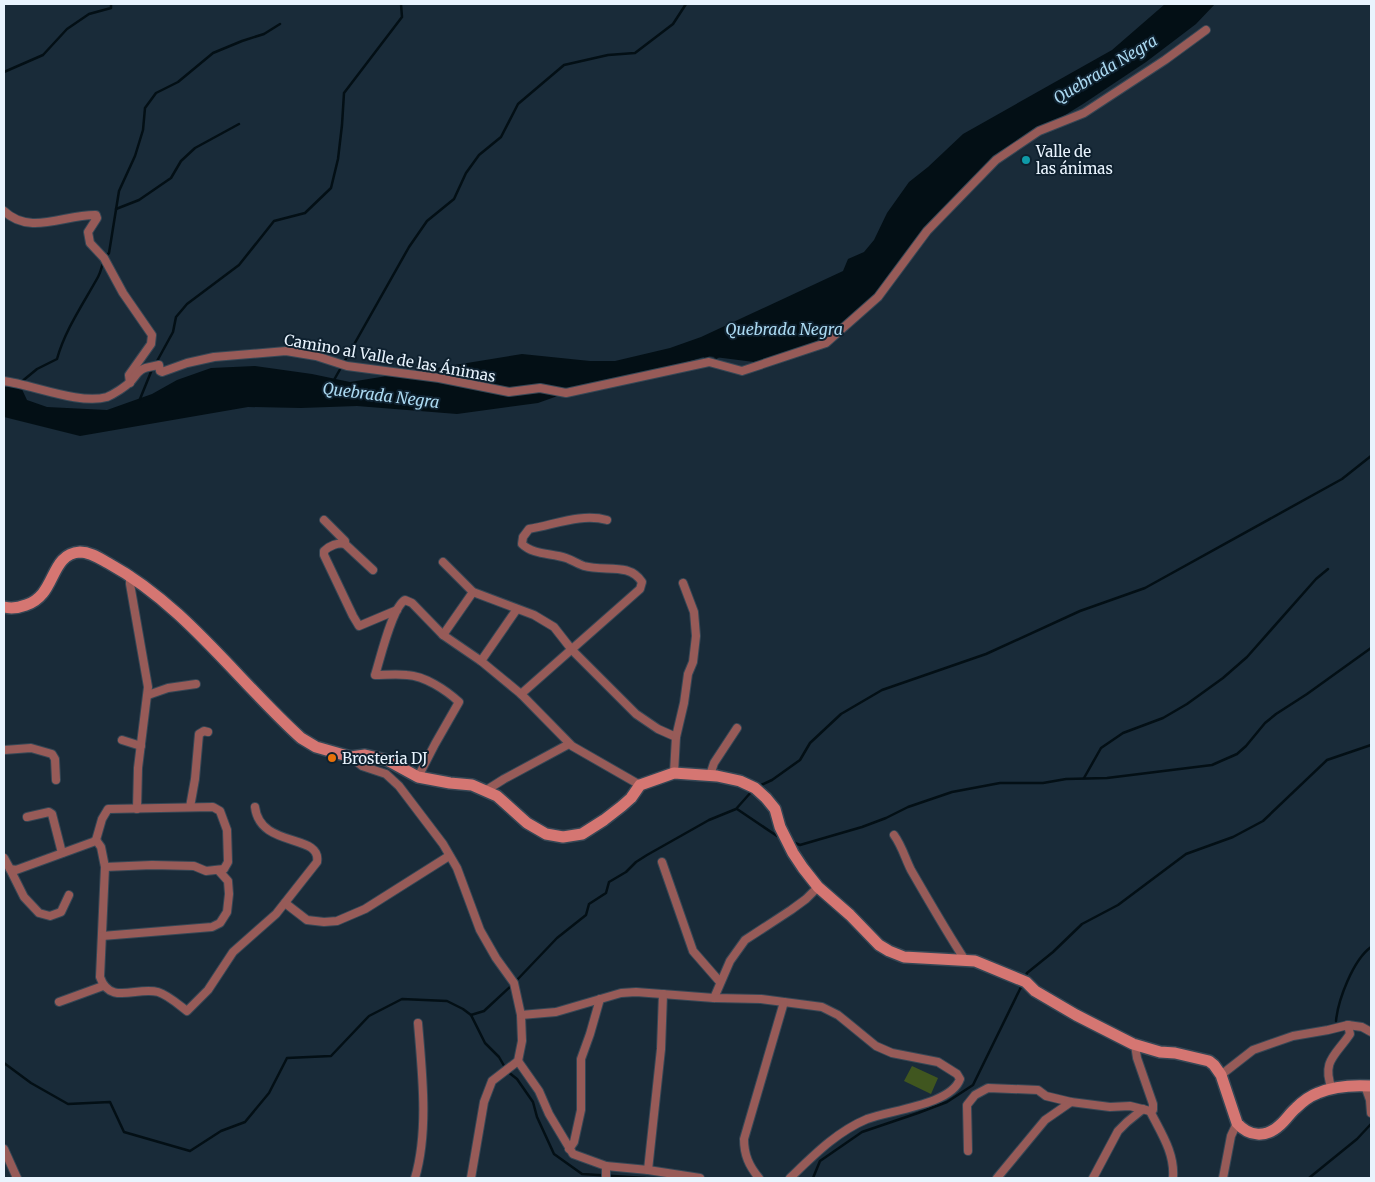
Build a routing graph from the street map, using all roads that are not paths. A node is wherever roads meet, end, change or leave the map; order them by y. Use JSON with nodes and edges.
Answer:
{"nodes":[{"id":1,"x":1206,"y":30,"type":"dead end"},
{"id":2,"x":4,"y":211,"type":"edge"},
{"id":3,"x":4,"y":381,"type":"edge"},
{"id":4,"x":130,"y":383,"type":"junction"},
{"id":5,"x":324,"y":520,"type":"dead end"},
{"id":6,"x":607,"y":520,"type":"dead end"},
{"id":7,"x":345,"y":544,"type":"junction"},
{"id":8,"x":443,"y":562,"type":"dead end"},
{"id":9,"x":373,"y":570,"type":"dead end"},
{"id":10,"x":130,"y":575,"type":"junction"},
{"id":11,"x":682,"y":583,"type":"dead end"},
{"id":12,"x":473,"y":592,"type":"junction"},
{"id":13,"x":4,"y":607,"type":"edge"},
{"id":14,"x":517,"y":609,"type":"junction"},
{"id":15,"x":397,"y":610,"type":"junction"},
{"id":16,"x":443,"y":635,"type":"junction"},
{"id":17,"x":572,"y":650,"type":"junction"},
{"id":18,"x":481,"y":661,"type":"junction"},
{"id":19,"x":196,"y":684,"type":"dead end"},
{"id":20,"x":148,"y":694,"type":"junction"},
{"id":21,"x":521,"y":694,"type":"junction"},
{"id":22,"x":737,"y":728,"type":"dead end"},
{"id":23,"x":208,"y":732,"type":"dead end"},
{"id":24,"x":676,"y":737,"type":"junction"},
{"id":25,"x":122,"y":740,"type":"dead end"},
{"id":26,"x":569,"y":744,"type":"junction"},
{"id":27,"x":141,"y":746,"type":"junction"},
{"id":28,"x":4,"y":750,"type":"edge"},
{"id":29,"x":351,"y":757,"type":"junction"},
{"id":30,"x":674,"y":773,"type":"junction"},
{"id":31,"x":710,"y":775,"type":"junction"},
{"id":32,"x":418,"y":777,"type":"junction"},
{"id":33,"x":56,"y":780,"type":"dead end"},
{"id":34,"x":640,"y":785,"type":"junction"},
{"id":35,"x":485,"y":792,"type":"junction"},
{"id":36,"x":255,"y":806,"type":"dead end"},
{"id":37,"x":190,"y":807,"type":"junction"},
{"id":38,"x":137,"y":809,"type":"junction"},
{"id":39,"x":27,"y":816,"type":"dead end"},
{"id":40,"x":894,"y":835,"type":"dead end"},
{"id":41,"x":96,"y":840,"type":"junction"},
{"id":42,"x":62,"y":852,"type":"junction"},
{"id":43,"x":449,"y":856,"type":"junction"},
{"id":44,"x":4,"y":858,"type":"edge"},
{"id":45,"x":662,"y":862,"type":"dead end"},
{"id":46,"x":104,"y":868,"type":"junction"},
{"id":47,"x":10,"y":869,"type":"junction"},
{"id":48,"x":219,"y":870,"type":"junction"},
{"id":49,"x":818,"y":887,"type":"junction"},
{"id":50,"x":69,"y":895,"type":"dead end"},
{"id":51,"x":285,"y":904,"type":"junction"},
{"id":52,"x":102,"y":936,"type":"junction"},
{"id":53,"x":966,"y":960,"type":"junction"},
{"id":54,"x":720,"y":982,"type":"junction"},
{"id":55,"x":103,"y":986,"type":"junction"},
{"id":56,"x":664,"y":994,"type":"junction"},
{"id":57,"x":714,"y":998,"type":"junction"},
{"id":58,"x":600,"y":999,"type":"junction"},
{"id":59,"x":59,"y":1002,"type":"dead end"},
{"id":60,"x":784,"y":1002,"type":"junction"},
{"id":61,"x":521,"y":1015,"type":"junction"},
{"id":62,"x":418,"y":1023,"type":"dead end"},
{"id":63,"x":1348,"y":1025,"type":"junction"},
{"id":64,"x":1371,"y":1032,"type":"edge"},
{"id":65,"x":1135,"y":1045,"type":"junction"},
{"id":66,"x":518,"y":1061,"type":"junction"},
{"id":67,"x":1221,"y":1075,"type":"junction"},
{"id":68,"x":1368,"y":1086,"type":"edge"},
{"id":69,"x":1332,"y":1089,"type":"junction"},
{"id":70,"x":1071,"y":1102,"type":"junction"},
{"id":71,"x":1146,"y":1110,"type":"junction"},
{"id":72,"x":1371,"y":1113,"type":"edge"},
{"id":73,"x":1236,"y":1123,"type":"junction"},
{"id":74,"x":4,"y":1149,"type":"edge"},
{"id":75,"x":569,"y":1149,"type":"junction"},
{"id":76,"x":968,"y":1151,"type":"dead end"},
{"id":77,"x":606,"y":1166,"type":"junction"},
{"id":78,"x":648,"y":1170,"type":"junction"},
{"id":79,"x":1001,"y":1177,"type":"edge"},
{"id":80,"x":17,"y":1178,"type":"edge"},
{"id":81,"x":415,"y":1178,"type":"edge"},
{"id":82,"x":471,"y":1178,"type":"edge"},
{"id":83,"x":606,"y":1178,"type":"edge"},
{"id":84,"x":700,"y":1178,"type":"edge"},
{"id":85,"x":759,"y":1178,"type":"edge"},
{"id":86,"x":790,"y":1178,"type":"edge"},
{"id":87,"x":1093,"y":1178,"type":"edge"},
{"id":88,"x":1173,"y":1178,"type":"edge"},
{"id":89,"x":1223,"y":1178,"type":"edge"}],
"edges":[{"from":1,"to":4,"type":"street","name":"Camino al Valle de las Ánimas"},
{"from":2,"to":4,"type":"street"},
{"from":3,"to":4,"type":"street","name":"Camino al Valle de las Ánimas"},
{"from":5,"to":7,"type":"street"},
{"from":6,"to":17,"type":"street"},
{"from":7,"to":9,"type":"street"},
{"from":7,"to":15,"type":"street"},
{"from":8,"to":12,"type":"street"},
{"from":10,"to":13,"type":"main road"},
{"from":10,"to":20,"type":"street"},
{"from":10,"to":29,"type":"main road"},
{"from":11,"to":24,"type":"street"},
{"from":12,"to":14,"type":"street"},
{"from":12,"to":16,"type":"street"},
{"from":14,"to":17,"type":"street"},
{"from":14,"to":18,"type":"street"},
{"from":15,"to":16,"type":"street"},
{"from":15,"to":32,"type":"street"},
{"from":16,"to":18,"type":"street"},
{"from":17,"to":21,"type":"street"},
{"from":17,"to":24,"type":"street"},
{"from":18,"to":21,"type":"street"},
{"from":19,"to":20,"type":"street"},
{"from":20,"to":27,"type":"street"},
{"from":21,"to":26,"type":"street"},
{"from":22,"to":31,"type":"street"},
{"from":23,"to":37,"type":"street"},
{"from":24,"to":30,"type":"street"},
{"from":25,"to":27,"type":"street"},
{"from":26,"to":34,"type":"street"},
{"from":26,"to":35,"type":"street"},
{"from":27,"to":38,"type":"street"},
{"from":28,"to":33,"type":"street"},
{"from":29,"to":32,"type":"main road"},
{"from":29,"to":43,"type":"street"},
{"from":30,"to":31,"type":"main road"},
{"from":30,"to":34,"type":"main road"},
{"from":31,"to":49,"type":"main road"},
{"from":32,"to":35,"type":"main road"},
{"from":34,"to":35,"type":"main road"},
{"from":36,"to":51,"type":"street"},
{"from":37,"to":38,"type":"street"},
{"from":37,"to":48,"type":"street"},
{"from":38,"to":41,"type":"street"},
{"from":39,"to":42,"type":"street"},
{"from":40,"to":53,"type":"street"},
{"from":41,"to":42,"type":"street"},
{"from":41,"to":46,"type":"street"},
{"from":42,"to":47,"type":"street"},
{"from":43,"to":51,"type":"street"},
{"from":43,"to":61,"type":"street"},
{"from":44,"to":47,"type":"street"},
{"from":45,"to":54,"type":"street"},
{"from":46,"to":48,"type":"street"},
{"from":46,"to":52,"type":"street"},
{"from":47,"to":50,"type":"street"},
{"from":48,"to":52,"type":"street"},
{"from":49,"to":53,"type":"main road"},
{"from":49,"to":54,"type":"street"},
{"from":51,"to":55,"type":"street"},
{"from":52,"to":55,"type":"street"},
{"from":53,"to":65,"type":"main road"},
{"from":54,"to":57,"type":"street"},
{"from":55,"to":59,"type":"street"},
{"from":56,"to":57,"type":"street"},
{"from":56,"to":58,"type":"street"},
{"from":56,"to":78,"type":"street"},
{"from":57,"to":60,"type":"street"},
{"from":58,"to":61,"type":"street"},
{"from":58,"to":75,"type":"street"},
{"from":60,"to":85,"type":"street"},
{"from":60,"to":86,"type":"street"},
{"from":61,"to":66,"type":"street"},
{"from":62,"to":81,"type":"street"},
{"from":63,"to":64,"type":"street"},
{"from":63,"to":67,"type":"street"},
{"from":63,"to":69,"type":"street"},
{"from":65,"to":67,"type":"main road"},
{"from":65,"to":71,"type":"street"},
{"from":66,"to":75,"type":"street"},
{"from":66,"to":82,"type":"street"},
{"from":67,"to":73,"type":"main road"},
{"from":68,"to":69,"type":"main road"},
{"from":68,"to":72,"type":"street"},
{"from":69,"to":73,"type":"main road"},
{"from":70,"to":71,"type":"street"},
{"from":70,"to":76,"type":"street"},
{"from":70,"to":79,"type":"street"},
{"from":71,"to":87,"type":"street"},
{"from":71,"to":88,"type":"street"},
{"from":73,"to":89,"type":"street"},
{"from":74,"to":80,"type":"street"},
{"from":75,"to":77,"type":"street"},
{"from":77,"to":78,"type":"street"},
{"from":77,"to":83,"type":"street"},
{"from":78,"to":84,"type":"street"}]}
